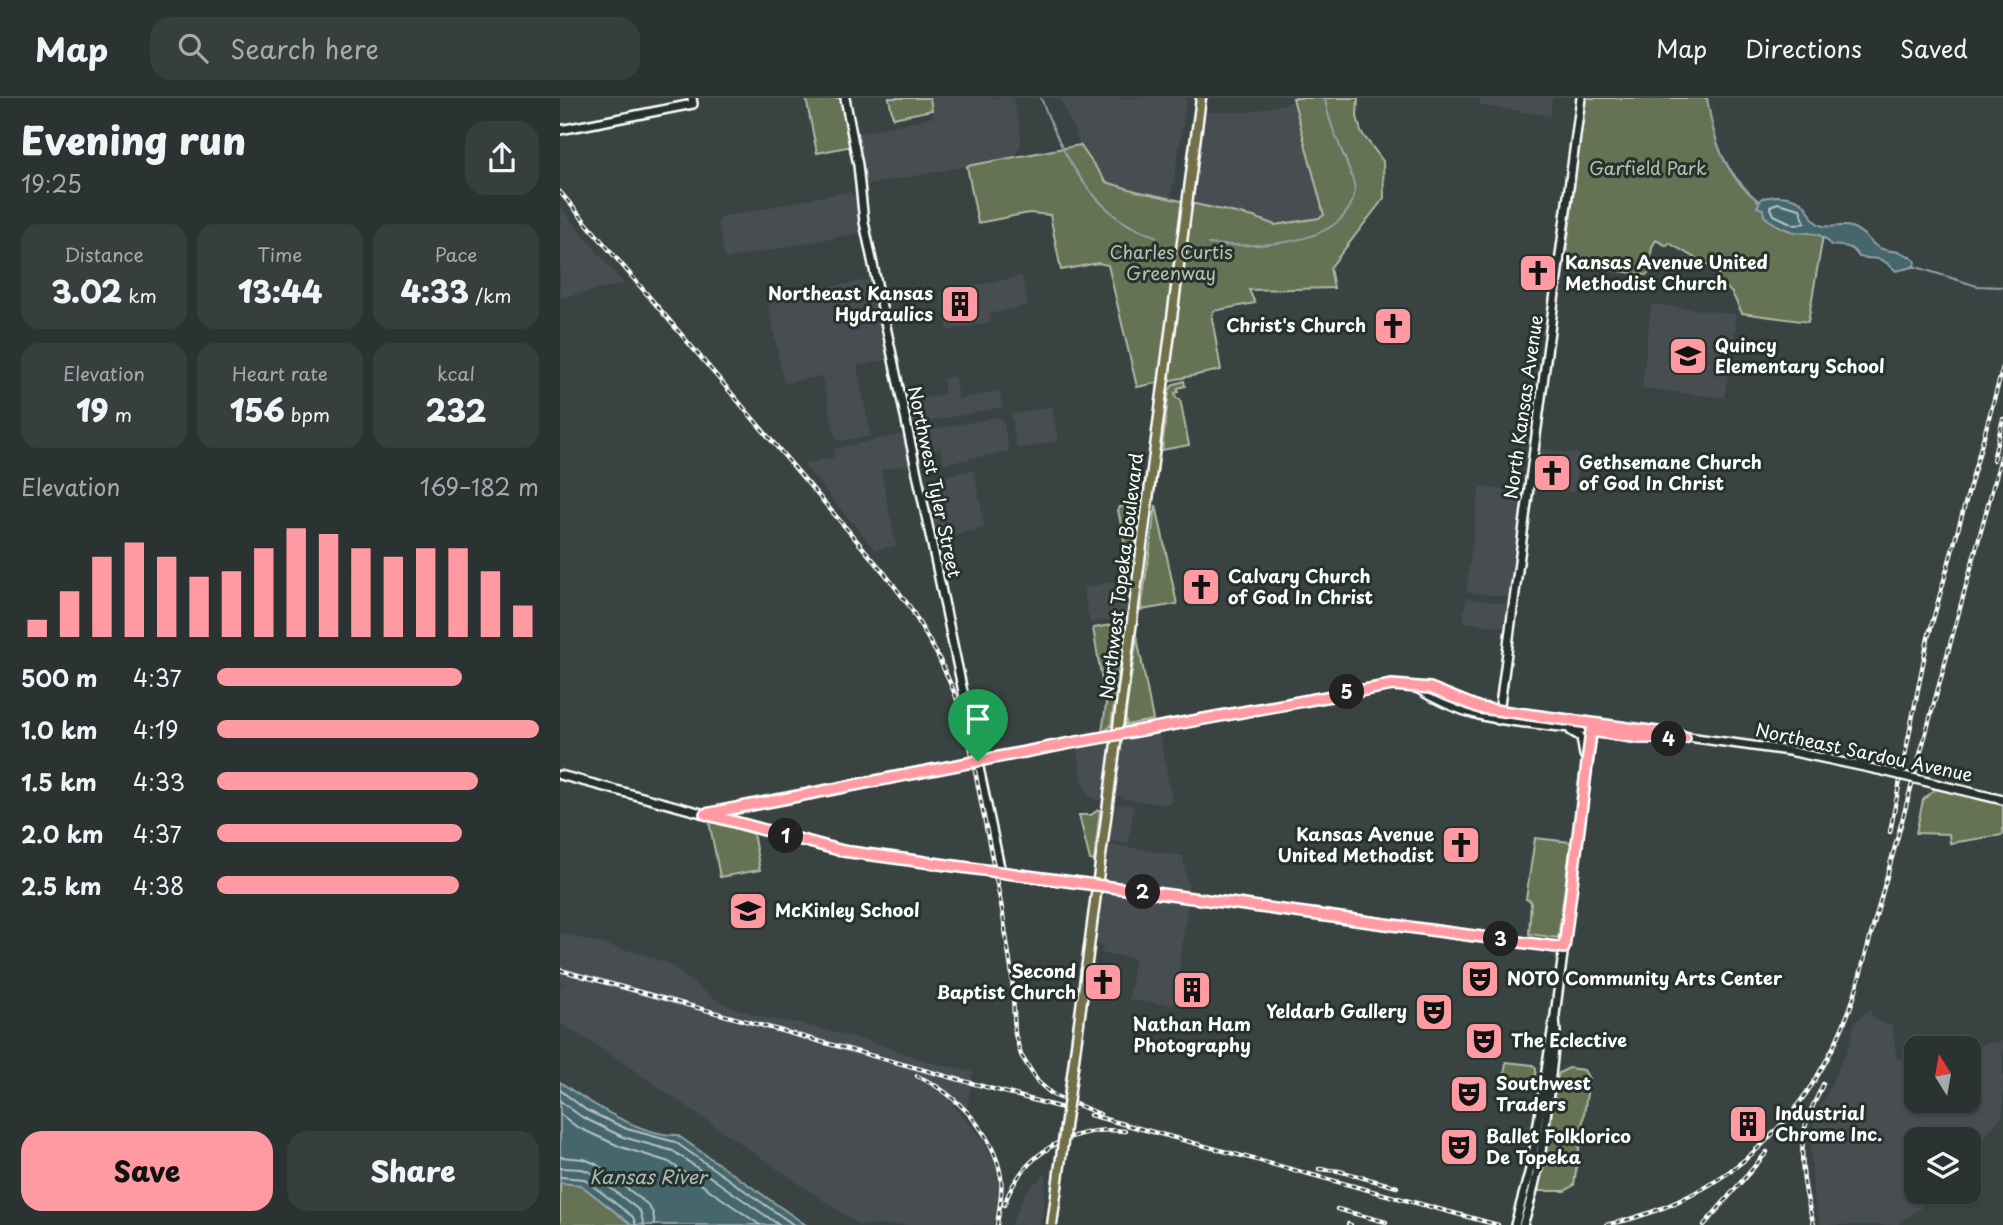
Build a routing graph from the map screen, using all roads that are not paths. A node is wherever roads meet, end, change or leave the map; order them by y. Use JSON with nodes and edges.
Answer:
{"nodes":[{"id":1,"x":845,"y":98,"type":"edge"},
{"id":2,"x":1201,"y":98,"type":"edge"},
{"id":3,"x":1581,"y":98,"type":"edge"},
{"id":4,"x":693,"y":101,"type":"edge"},
{"id":5,"x":560,"y":130,"type":"edge"},
{"id":6,"x":1499,"y":716,"type":"junction"},
{"id":7,"x":1546,"y":726,"type":"junction"},
{"id":8,"x":1592,"y":727,"type":"junction"},
{"id":9,"x":1117,"y":735,"type":"junction"},
{"id":10,"x":978,"y":761,"type":"junction"},
{"id":11,"x":560,"y":775,"type":"edge"},
{"id":12,"x":1586,"y":783,"type":"junction"},
{"id":13,"x":2003,"y":800,"type":"edge"},
{"id":14,"x":705,"y":814,"type":"junction"},
{"id":15,"x":1001,"y":872,"type":"junction"},
{"id":16,"x":1096,"y":886,"type":"junction"},
{"id":17,"x":1564,"y":948,"type":"junction"},
{"id":18,"x":1543,"y":1110,"type":"junction"},
{"id":19,"x":1052,"y":1225,"type":"edge"},
{"id":20,"x":1516,"y":1225,"type":"edge"},
{"id":21,"x":1524,"y":1225,"type":"edge"}],
"edges":[{"from":1,"to":10,"type":"main road","name":"Northwest Tyler Street"},
{"from":2,"to":9,"type":"main road","name":"Northwest Topeka Boulevard"},
{"from":3,"to":6,"type":"main road","name":"North Kansas Avenue"},
{"from":4,"to":5,"type":"main road"},
{"from":6,"to":7,"type":"main road"},
{"from":6,"to":8,"type":"main road"},
{"from":6,"to":9,"type":"main road"},
{"from":7,"to":8,"type":"main road"},
{"from":7,"to":12,"type":"main road"},
{"from":8,"to":12,"type":"main road"},
{"from":8,"to":13,"type":"main road","name":"Northeast Sardou Avenue","bridge":true},
{"from":9,"to":10,"type":"main road"},
{"from":9,"to":16,"type":"main road","name":"Northwest Topeka Boulevard"},
{"from":10,"to":14,"type":"main road"},
{"from":10,"to":15,"type":"main road","name":"Northwest Tyler Street"},
{"from":11,"to":14,"type":"main road"},
{"from":12,"to":17,"type":"main road"},
{"from":14,"to":15,"type":"main road"},
{"from":15,"to":16,"type":"main road"},
{"from":16,"to":17,"type":"main road"},
{"from":16,"to":19,"type":"main road","name":"Northwest Topeka Boulevard","bridge":true},
{"from":17,"to":18,"type":"main road"},
{"from":18,"to":20,"type":"main road"},
{"from":18,"to":21,"type":"main road"}]}
